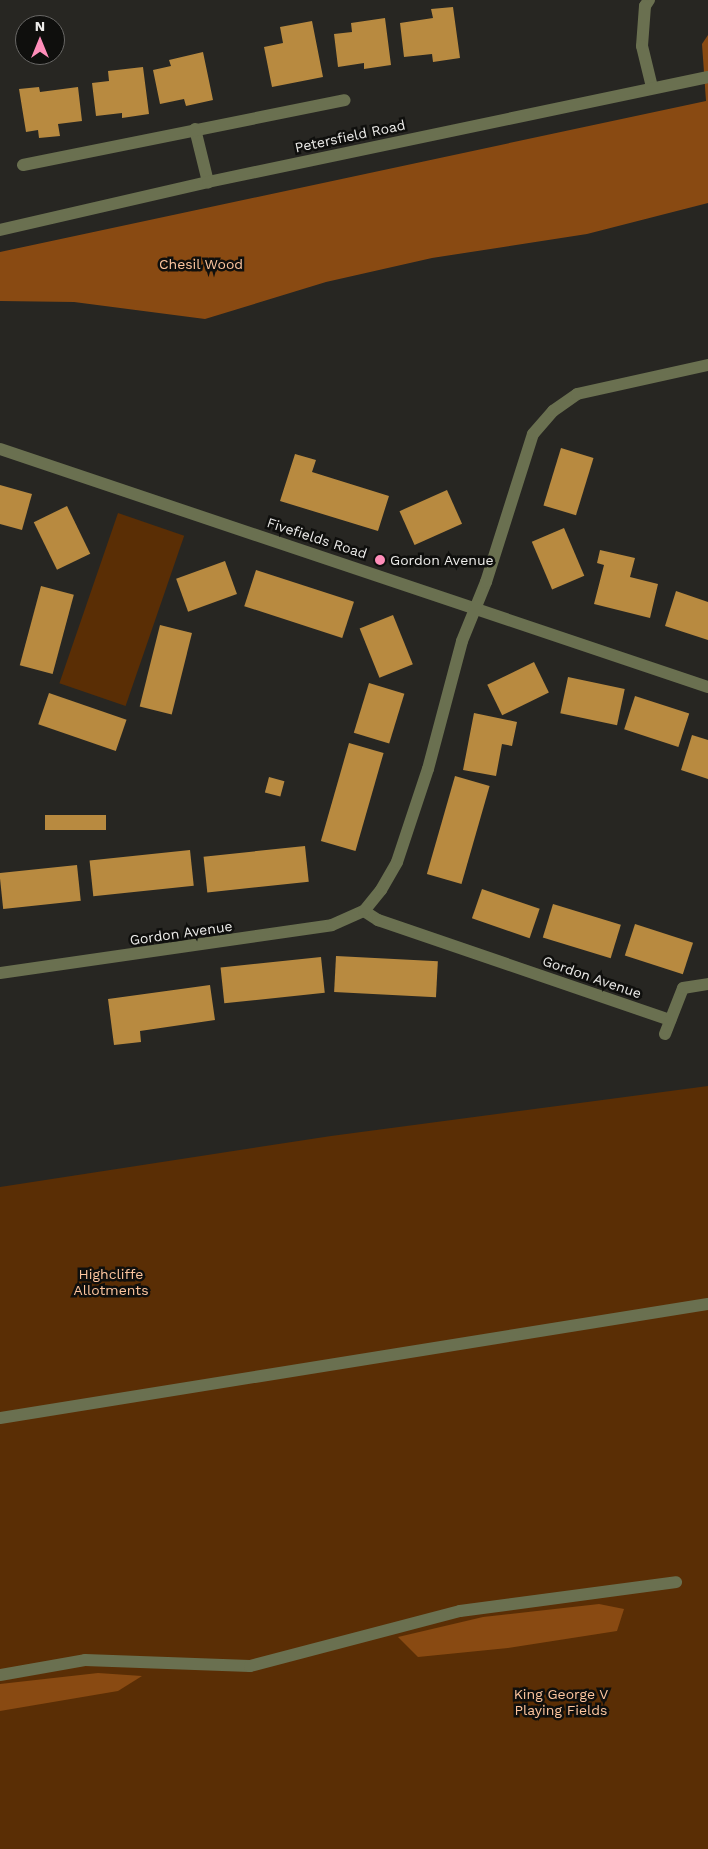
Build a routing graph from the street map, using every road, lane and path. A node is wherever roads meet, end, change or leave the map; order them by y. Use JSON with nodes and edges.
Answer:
{"nodes":[{"id":1,"x":649,"y":0,"type":"edge"},
{"id":2,"x":708,"y":77,"type":"edge"},
{"id":3,"x":652,"y":87,"type":"junction"},
{"id":4,"x":345,"y":100,"type":"dead end"},
{"id":5,"x":195,"y":129,"type":"junction"},
{"id":6,"x":22,"y":165,"type":"dead end"},
{"id":7,"x":208,"y":182,"type":"junction"},
{"id":8,"x":0,"y":230,"type":"edge"},
{"id":9,"x":708,"y":365,"type":"edge"},
{"id":10,"x":0,"y":449,"type":"edge"},
{"id":11,"x":477,"y":610,"type":"junction"},
{"id":12,"x":708,"y":687,"type":"edge"},
{"id":13,"x":364,"y":911,"type":"junction"},
{"id":14,"x":0,"y":973,"type":"edge"},
{"id":15,"x":708,"y":984,"type":"edge"},
{"id":16,"x":670,"y":1020,"type":"junction"},
{"id":17,"x":666,"y":1034,"type":"dead end"},
{"id":18,"x":708,"y":1304,"type":"edge"},
{"id":19,"x":0,"y":1418,"type":"edge"},
{"id":20,"x":676,"y":1582,"type":"dead end"},
{"id":21,"x":0,"y":1674,"type":"edge"}],
"edges":[{"from":1,"to":3,"type":"street"},
{"from":2,"to":3,"type":"street","name":"Petersfield Road"},
{"from":3,"to":7,"type":"street","name":"Petersfield Road"},
{"from":4,"to":5,"type":"street"},
{"from":5,"to":6,"type":"street"},
{"from":5,"to":7,"type":"street"},
{"from":7,"to":8,"type":"street","name":"Petersfield Road"},
{"from":9,"to":11,"type":"street","name":"Gordon Avenue"},
{"from":10,"to":11,"type":"street","name":"Fivefields Road"},
{"from":11,"to":12,"type":"street","name":"Fivefields Road"},
{"from":11,"to":13,"type":"street","name":"Gordon Avenue"},
{"from":13,"to":14,"type":"street","name":"Gordon Avenue"},
{"from":13,"to":16,"type":"street","name":"Gordon Avenue"},
{"from":15,"to":16,"type":"street"},
{"from":16,"to":17,"type":"street"},
{"from":18,"to":19,"type":"street"},
{"from":20,"to":21,"type":"street"}]}
